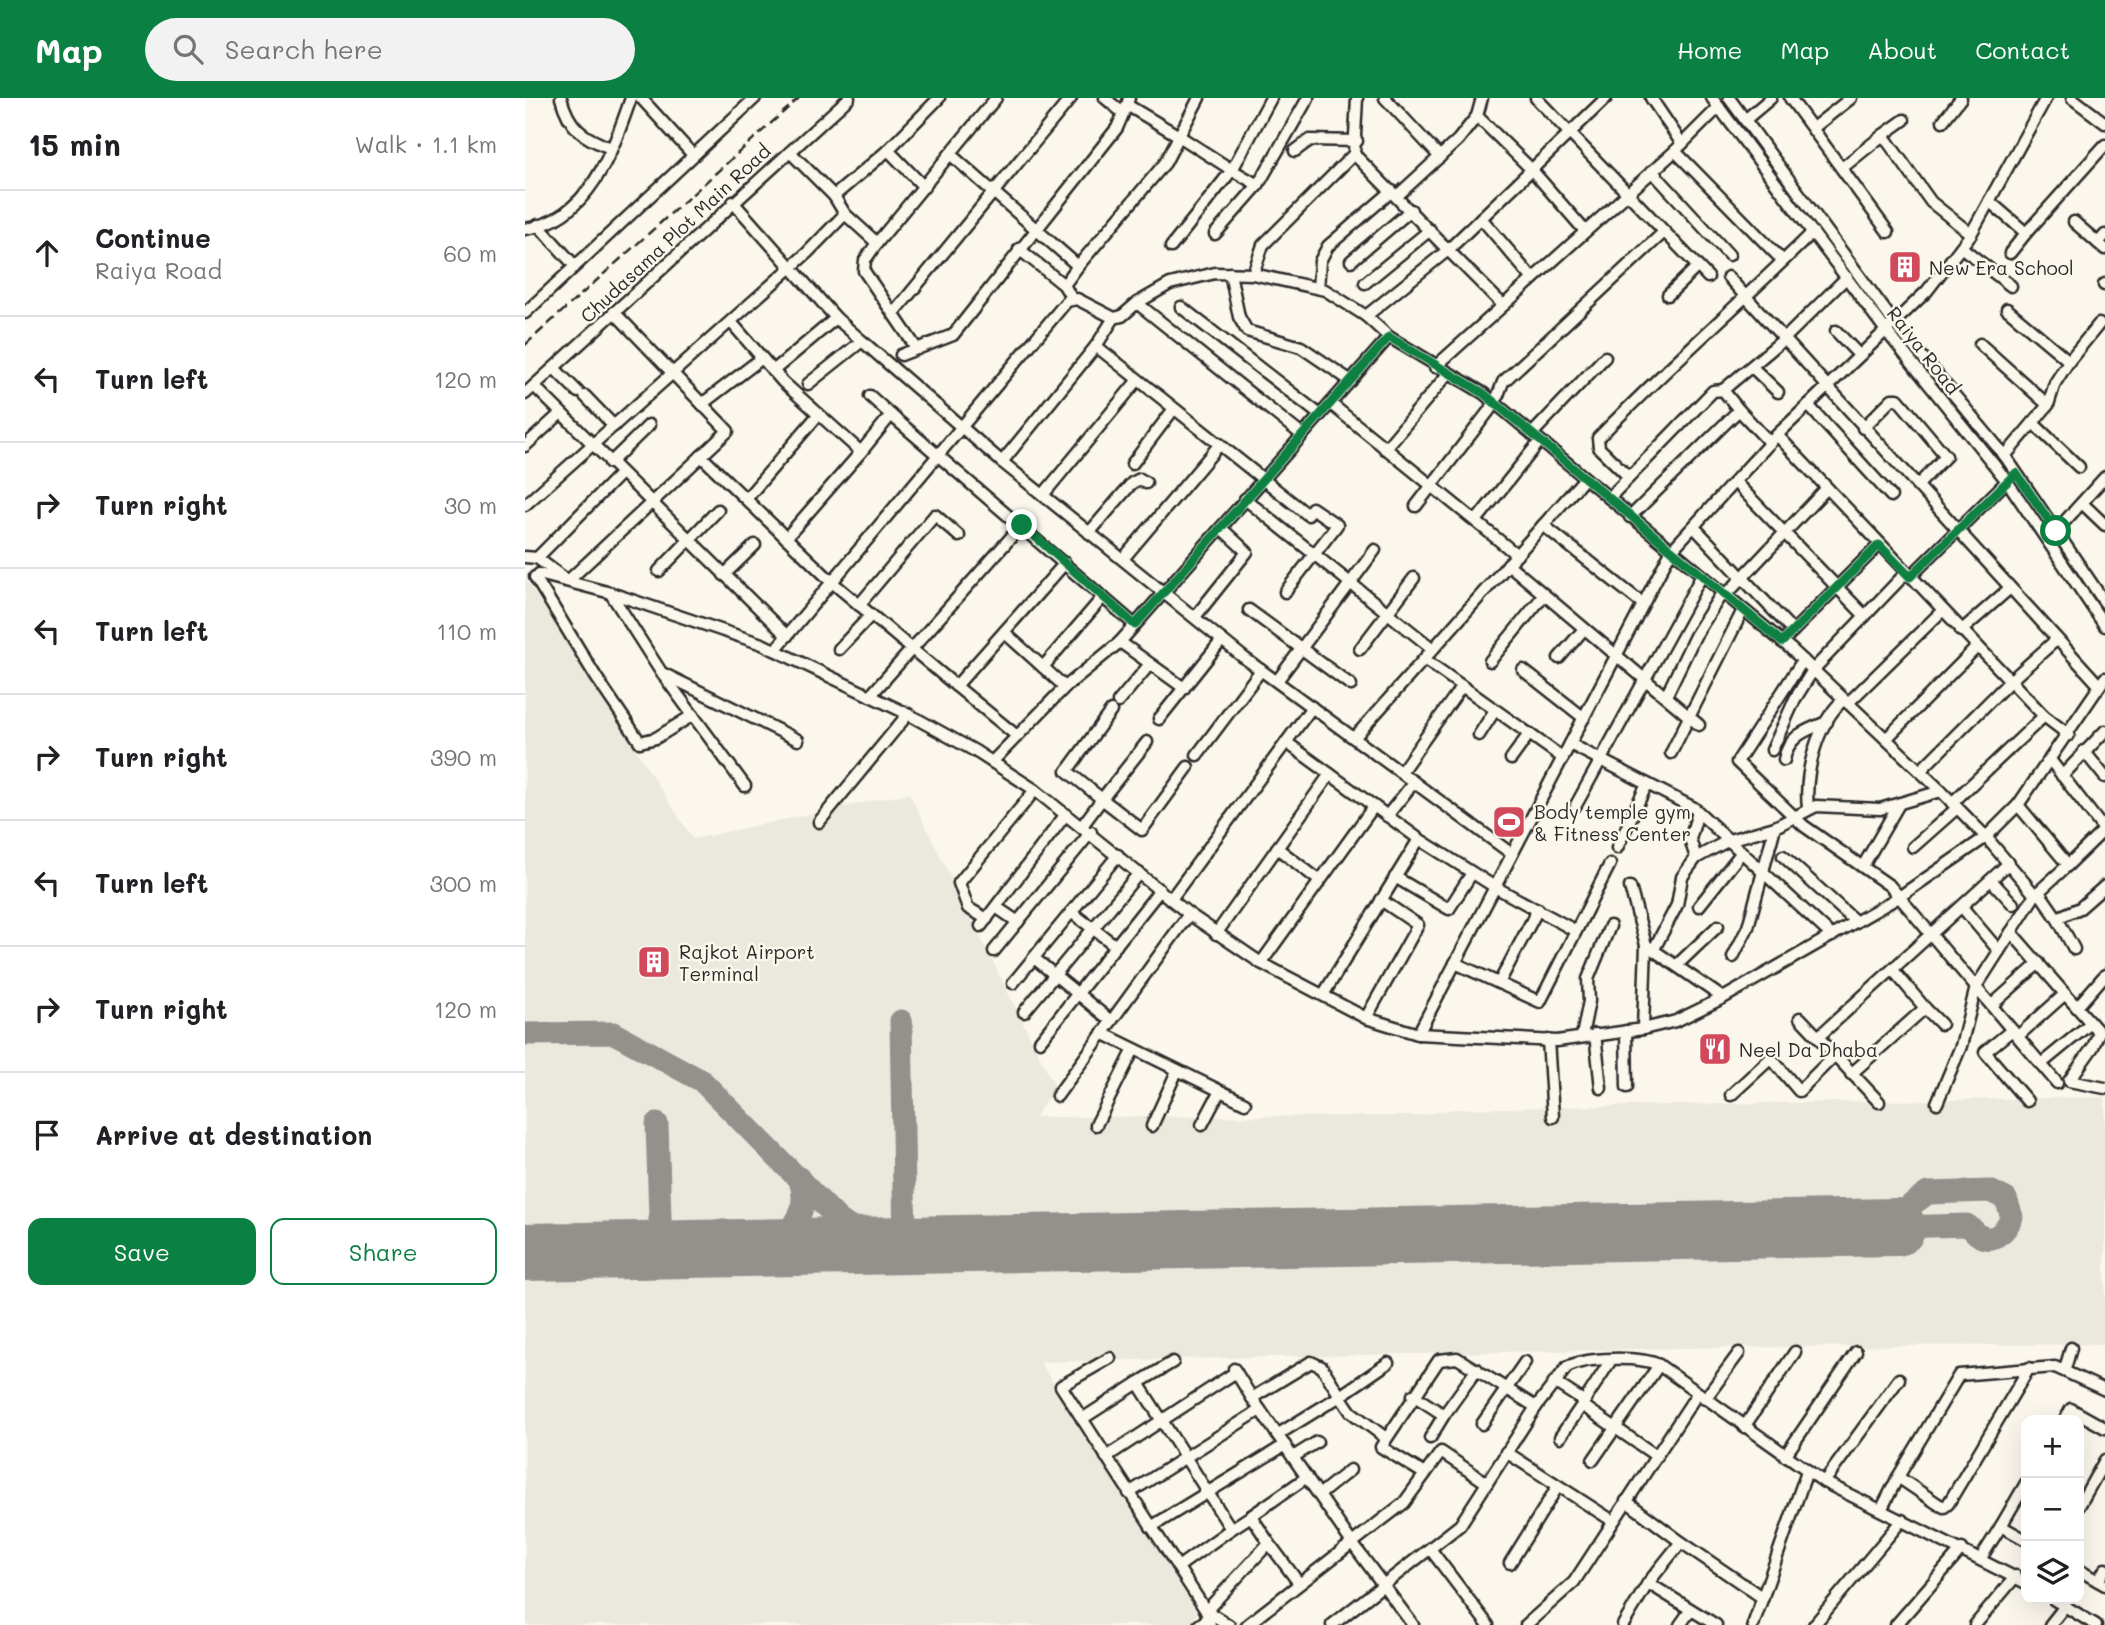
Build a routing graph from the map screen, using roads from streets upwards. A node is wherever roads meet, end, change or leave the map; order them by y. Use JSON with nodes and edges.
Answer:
{"nodes":[{"id":1,"x":562,"y":98,"type":"edge"},
{"id":2,"x":631,"y":98,"type":"edge"},
{"id":3,"x":642,"y":98,"type":"edge"},
{"id":4,"x":849,"y":98,"type":"edge"},
{"id":5,"x":939,"y":98,"type":"edge"},
{"id":6,"x":996,"y":98,"type":"edge"},
{"id":7,"x":1071,"y":98,"type":"edge"},
{"id":8,"x":1105,"y":98,"type":"edge"},
{"id":9,"x":1199,"y":98,"type":"edge"},
{"id":10,"x":1271,"y":98,"type":"edge"},
{"id":11,"x":1308,"y":98,"type":"edge"},
{"id":12,"x":1357,"y":98,"type":"edge"},
{"id":13,"x":1385,"y":98,"type":"edge"},
{"id":14,"x":1536,"y":98,"type":"edge"},
{"id":15,"x":1606,"y":98,"type":"edge"},
{"id":16,"x":1651,"y":98,"type":"edge"},
{"id":17,"x":1729,"y":98,"type":"edge"},
{"id":18,"x":1772,"y":98,"type":"edge"},
{"id":19,"x":1790,"y":98,"type":"edge"},
{"id":20,"x":1851,"y":98,"type":"edge"},
{"id":21,"x":1961,"y":98,"type":"edge"},
{"id":22,"x":2046,"y":98,"type":"edge"},
{"id":23,"x":2073,"y":98,"type":"edge"},
{"id":24,"x":748,"y":100,"type":"edge"},
{"id":25,"x":1478,"y":100,"type":"edge"},
{"id":26,"x":1716,"y":103,"type":"edge"},
{"id":27,"x":1126,"y":106,"type":"edge"},
{"id":28,"x":1477,"y":116,"type":"junction"},
{"id":29,"x":1745,"y":120,"type":"junction"},
{"id":30,"x":1903,"y":120,"type":"dead end"},
{"id":31,"x":1943,"y":121,"type":"dead end"},
{"id":32,"x":2105,"y":123,"type":"edge"},
{"id":33,"x":1813,"y":128,"type":"junction"},
{"id":34,"x":1568,"y":133,"type":"junction"},
{"id":35,"x":1882,"y":135,"type":"junction"},
{"id":36,"x":1179,"y":136,"type":"junction"},
{"id":37,"x":1357,"y":141,"type":"junction"},
{"id":38,"x":2105,"y":145,"type":"edge"},
{"id":39,"x":611,"y":148,"type":"junction"},
{"id":40,"x":1678,"y":148,"type":"junction"},
{"id":41,"x":888,"y":150,"type":"junction"},
{"id":42,"x":1295,"y":151,"type":"dead end"},
{"id":43,"x":790,"y":152,"type":"junction"},
{"id":44,"x":1354,"y":153,"type":"junction"},
{"id":45,"x":950,"y":154,"type":"junction"},
{"id":46,"x":693,"y":155,"type":"junction"},
{"id":47,"x":1440,"y":157,"type":"junction"},
{"id":48,"x":1842,"y":168,"type":"junction"},
{"id":49,"x":1531,"y":169,"type":"junction"},
{"id":50,"x":1232,"y":170,"type":"junction"},
{"id":51,"x":1653,"y":172,"type":"junction"},
{"id":52,"x":1258,"y":186,"type":"junction"},
{"id":53,"x":924,"y":187,"type":"junction"},
{"id":54,"x":994,"y":192,"type":"junction"},
{"id":55,"x":1394,"y":193,"type":"junction"},
{"id":56,"x":1628,"y":194,"type":"junction"},
{"id":57,"x":834,"y":196,"type":"junction"},
{"id":58,"x":1989,"y":201,"type":"junction"},
{"id":59,"x":733,"y":202,"type":"junction"},
{"id":60,"x":1411,"y":210,"type":"junction"},
{"id":61,"x":845,"y":214,"type":"junction"},
{"id":62,"x":1481,"y":218,"type":"junction"},
{"id":63,"x":2074,"y":222,"type":"dead end"},
{"id":64,"x":538,"y":225,"type":"junction"},
{"id":65,"x":525,"y":229,"type":"edge"},
{"id":66,"x":1036,"y":229,"type":"junction"},
{"id":67,"x":1430,"y":230,"type":"junction"},
{"id":68,"x":1585,"y":231,"type":"junction"},
{"id":69,"x":1664,"y":232,"type":"junction"},
{"id":70,"x":1813,"y":232,"type":"junction"},
{"id":71,"x":1888,"y":232,"type":"dead end"},
{"id":72,"x":2026,"y":233,"type":"junction"},
{"id":73,"x":1215,"y":234,"type":"dead end"},
{"id":74,"x":1971,"y":234,"type":"junction"},
{"id":75,"x":2103,"y":242,"type":"edge"},
{"id":76,"x":877,"y":243,"type":"junction"},
{"id":77,"x":1171,"y":247,"type":"dead end"},
{"id":78,"x":1961,"y":247,"type":"junction"},
{"id":79,"x":1020,"y":250,"type":"junction"},
{"id":80,"x":1448,"y":250,"type":"junction"},
{"id":81,"x":2010,"y":253,"type":"dead end"},
{"id":82,"x":1729,"y":255,"type":"dead end"},
{"id":83,"x":1351,"y":261,"type":"dead end"},
{"id":84,"x":1783,"y":261,"type":"junction"},
{"id":85,"x":575,"y":266,"type":"junction"},
{"id":86,"x":1078,"y":266,"type":"junction"},
{"id":87,"x":1697,"y":267,"type":"junction"},
{"id":88,"x":790,"y":268,"type":"junction"},
{"id":89,"x":1230,"y":273,"type":"junction"},
{"id":90,"x":1253,"y":274,"type":"junction"},
{"id":91,"x":1708,"y":277,"type":"dead end"},
{"id":92,"x":1728,"y":277,"type":"dead end"},
{"id":93,"x":1847,"y":277,"type":"junction"},
{"id":94,"x":1532,"y":278,"type":"junction"},
{"id":95,"x":1365,"y":283,"type":"dead end"},
{"id":96,"x":1064,"y":285,"type":"junction"},
{"id":97,"x":2011,"y":286,"type":"dead end"},
{"id":98,"x":1318,"y":288,"type":"junction"},
{"id":99,"x":1668,"y":295,"type":"dead end"},
{"id":100,"x":1747,"y":297,"type":"junction"},
{"id":101,"x":1072,"y":299,"type":"junction"},
{"id":102,"x":1136,"y":303,"type":"junction"},
{"id":103,"x":1502,"y":304,"type":"junction"},
{"id":104,"x":1181,"y":307,"type":"dead end"},
{"id":105,"x":2007,"y":309,"type":"dead end"},
{"id":106,"x":614,"y":312,"type":"junction"},
{"id":107,"x":525,"y":313,"type":"edge"},
{"id":108,"x":894,"y":313,"type":"junction"},
{"id":109,"x":1366,"y":316,"type":"junction"},
{"id":110,"x":836,"y":318,"type":"junction"},
{"id":111,"x":1114,"y":318,"type":"junction"},
{"id":112,"x":731,"y":321,"type":"junction"},
{"id":113,"x":2099,"y":324,"type":"dead end"},
{"id":114,"x":1891,"y":328,"type":"junction"},
{"id":115,"x":1836,"y":331,"type":"dead end"},
{"id":116,"x":1389,"y":337,"type":"junction"},
{"id":117,"x":1784,"y":339,"type":"junction"},
{"id":118,"x":862,"y":341,"type":"junction"},
{"id":119,"x":1980,"y":344,"type":"dead end"},
{"id":120,"x":1096,"y":346,"type":"junction"},
{"id":121,"x":916,"y":349,"type":"junction"},
{"id":122,"x":901,"y":355,"type":"dead end"},
{"id":123,"x":1859,"y":355,"type":"junction"},
{"id":124,"x":762,"y":358,"type":"junction"},
{"id":125,"x":1605,"y":358,"type":"dead end"},
{"id":126,"x":2069,"y":361,"type":"junction"},
{"id":127,"x":1435,"y":367,"type":"junction"},
{"id":128,"x":554,"y":368,"type":"junction"},
{"id":129,"x":1753,"y":368,"type":"junction"},
{"id":130,"x":773,"y":371,"type":"junction"},
{"id":131,"x":673,"y":374,"type":"junction"},
{"id":132,"x":1448,"y":374,"type":"junction"},
{"id":133,"x":1137,"y":381,"type":"junction"},
{"id":134,"x":1351,"y":381,"type":"junction"},
{"id":135,"x":808,"y":384,"type":"dead end"},
{"id":136,"x":1826,"y":387,"type":"junction"},
{"id":137,"x":529,"y":390,"type":"edge"},
{"id":138,"x":1723,"y":390,"type":"junction"},
{"id":139,"x":1778,"y":392,"type":"dead end"},
{"id":140,"x":870,"y":396,"type":"dead end"},
{"id":141,"x":1495,"y":403,"type":"junction"},
{"id":142,"x":702,"y":404,"type":"junction"},
{"id":143,"x":1331,"y":404,"type":"junction"},
{"id":144,"x":1808,"y":405,"type":"junction"},
{"id":145,"x":2048,"y":405,"type":"junction"},
{"id":146,"x":1173,"y":410,"type":"junction"},
{"id":147,"x":1739,"y":410,"type":"junction"},
{"id":148,"x":561,"y":413,"type":"junction"},
{"id":149,"x":818,"y":415,"type":"junction"},
{"id":150,"x":891,"y":415,"type":"junction"},
{"id":151,"x":1320,"y":415,"type":"junction"},
{"id":152,"x":2033,"y":423,"type":"junction"},
{"id":153,"x":649,"y":425,"type":"dead end"},
{"id":154,"x":962,"y":425,"type":"junction"},
{"id":155,"x":614,"y":426,"type":"junction"},
{"id":156,"x":1863,"y":428,"type":"junction"},
{"id":157,"x":1532,"y":434,"type":"junction"},
{"id":158,"x":1302,"y":435,"type":"junction"},
{"id":159,"x":1774,"y":439,"type":"junction"},
{"id":160,"x":1541,"y":441,"type":"junction"},
{"id":161,"x":1220,"y":444,"type":"junction"},
{"id":162,"x":593,"y":445,"type":"junction"},
{"id":163,"x":525,"y":446,"type":"edge"},
{"id":164,"x":1385,"y":449,"type":"junction"},
{"id":165,"x":861,"y":452,"type":"junction"},
{"id":166,"x":937,"y":455,"type":"junction"},
{"id":167,"x":701,"y":456,"type":"junction"},
{"id":168,"x":2005,"y":456,"type":"junction"},
{"id":169,"x":1002,"y":462,"type":"junction"},
{"id":170,"x":610,"y":463,"type":"junction"},
{"id":171,"x":1132,"y":464,"type":"dead end"},
{"id":172,"x":2080,"y":467,"type":"dead end"},
{"id":173,"x":2016,"y":473,"type":"junction"},
{"id":174,"x":620,"y":474,"type":"junction"},
{"id":175,"x":1629,"y":477,"type":"junction"},
{"id":176,"x":2105,"y":477,"type":"edge"},
{"id":177,"x":1263,"y":478,"type":"junction"},
{"id":178,"x":1585,"y":478,"type":"junction"},
{"id":179,"x":2007,"y":481,"type":"junction"},
{"id":180,"x":1735,"y":482,"type":"junction"},
{"id":181,"x":1146,"y":483,"type":"dead end"},
{"id":182,"x":1431,"y":486,"type":"junction"},
{"id":183,"x":1917,"y":486,"type":"junction"},
{"id":184,"x":1826,"y":488,"type":"junction"},
{"id":185,"x":1043,"y":495,"type":"junction"},
{"id":186,"x":1891,"y":495,"type":"dead end"},
{"id":187,"x":1609,"y":498,"type":"junction"},
{"id":188,"x":746,"y":499,"type":"junction"},
{"id":189,"x":1245,"y":499,"type":"junction"},
{"id":190,"x":2083,"y":503,"type":"junction"},
{"id":191,"x":651,"y":504,"type":"junction"},
{"id":192,"x":525,"y":505,"type":"edge"},
{"id":193,"x":1416,"y":506,"type":"dead end"},
{"id":194,"x":718,"y":510,"type":"dead end"},
{"id":195,"x":1630,"y":517,"type":"junction"},
{"id":196,"x":1476,"y":521,"type":"junction"},
{"id":197,"x":1022,"y":525,"type":"junction"},
{"id":198,"x":1543,"y":525,"type":"junction"},
{"id":199,"x":2105,"y":525,"type":"edge"},
{"id":200,"x":1694,"y":527,"type":"junction"},
{"id":201,"x":1221,"y":528,"type":"junction"},
{"id":202,"x":1957,"y":530,"type":"junction"},
{"id":203,"x":2056,"y":531,"type":"junction"},
{"id":204,"x":1089,"y":533,"type":"junction"},
{"id":205,"x":1783,"y":533,"type":"junction"},
{"id":206,"x":959,"y":536,"type":"dead end"},
{"id":207,"x":786,"y":538,"type":"junction"},
{"id":208,"x":688,"y":540,"type":"junction"},
{"id":209,"x":755,"y":545,"type":"dead end"},
{"id":210,"x":1879,"y":545,"type":"junction"},
{"id":211,"x":1375,"y":550,"type":"dead end"},
{"id":212,"x":1671,"y":551,"type":"junction"},
{"id":213,"x":1517,"y":555,"type":"junction"},
{"id":214,"x":531,"y":557,"type":"edge"},
{"id":215,"x":1314,"y":557,"type":"junction"},
{"id":216,"x":1123,"y":559,"type":"junction"},
{"id":217,"x":1065,"y":563,"type":"junction"},
{"id":218,"x":1508,"y":564,"type":"junction"},
{"id":219,"x":659,"y":570,"type":"dead end"},
{"id":220,"x":533,"y":575,"type":"edge"},
{"id":221,"x":724,"y":575,"type":"junction"},
{"id":222,"x":1908,"y":575,"type":"junction"},
{"id":223,"x":1701,"y":577,"type":"junction"},
{"id":224,"x":1742,"y":577,"type":"junction"},
{"id":225,"x":1414,"y":578,"type":"dead end"},
{"id":226,"x":567,"y":580,"type":"junction"},
{"id":227,"x":832,"y":582,"type":"junction"},
{"id":228,"x":1350,"y":585,"type":"junction"},
{"id":229,"x":1837,"y":588,"type":"junction"},
{"id":230,"x":2010,"y":588,"type":"junction"},
{"id":231,"x":1163,"y":592,"type":"junction"},
{"id":232,"x":1285,"y":592,"type":"dead end"},
{"id":233,"x":611,"y":593,"type":"junction"},
{"id":234,"x":1544,"y":595,"type":"junction"},
{"id":235,"x":1724,"y":595,"type":"junction"},
{"id":236,"x":1103,"y":597,"type":"junction"},
{"id":237,"x":2105,"y":603,"type":"edge"},
{"id":238,"x":1643,"y":604,"type":"junction"},
{"id":239,"x":859,"y":605,"type":"junction"},
{"id":240,"x":1249,"y":610,"type":"dead end"},
{"id":241,"x":1743,"y":610,"type":"junction"},
{"id":242,"x":1942,"y":611,"type":"junction"},
{"id":243,"x":1388,"y":614,"type":"junction"},
{"id":244,"x":871,"y":615,"type":"junction"},
{"id":245,"x":1865,"y":616,"type":"junction"},
{"id":246,"x":1195,"y":617,"type":"junction"},
{"id":247,"x":1135,"y":625,"type":"junction"},
{"id":248,"x":2105,"y":626,"type":"edge"},
{"id":249,"x":1584,"y":629,"type":"junction"},
{"id":250,"x":1793,"y":631,"type":"junction"},
{"id":251,"x":1961,"y":631,"type":"junction"},
{"id":252,"x":1004,"y":632,"type":"junction"},
{"id":253,"x":787,"y":636,"type":"junction"},
{"id":254,"x":2057,"y":639,"type":"junction"},
{"id":255,"x":1222,"y":640,"type":"junction"},
{"id":256,"x":1120,"y":642,"type":"junction"},
{"id":257,"x":1782,"y":642,"type":"junction"},
{"id":258,"x":1977,"y":647,"type":"junction"},
{"id":259,"x":839,"y":649,"type":"dead end"},
{"id":260,"x":1301,"y":649,"type":"junction"},
{"id":261,"x":1360,"y":649,"type":"dead end"},
{"id":262,"x":1433,"y":649,"type":"junction"},
{"id":263,"x":775,"y":650,"type":"junction"},
{"id":264,"x":912,"y":650,"type":"junction"},
{"id":265,"x":1616,"y":656,"type":"junction"},
{"id":266,"x":1559,"y":658,"type":"dead end"},
{"id":267,"x":1424,"y":659,"type":"junction"},
{"id":268,"x":1803,"y":660,"type":"junction"},
{"id":269,"x":1490,"y":661,"type":"dead end"},
{"id":270,"x":1150,"y":664,"type":"junction"},
{"id":271,"x":1043,"y":667,"type":"junction"},
{"id":272,"x":1261,"y":670,"type":"junction"},
{"id":273,"x":1523,"y":670,"type":"dead end"},
{"id":274,"x":1813,"y":670,"type":"junction"},
{"id":275,"x":661,"y":672,"type":"junction"},
{"id":276,"x":1645,"y":679,"type":"junction"},
{"id":277,"x":1277,"y":681,"type":"junction"},
{"id":278,"x":2010,"y":681,"type":"junction"},
{"id":279,"x":2102,"y":682,"type":"edge"},
{"id":280,"x":1351,"y":685,"type":"dead end"},
{"id":281,"x":956,"y":686,"type":"junction"},
{"id":282,"x":1462,"y":686,"type":"junction"},
{"id":283,"x":1065,"y":687,"type":"junction"},
{"id":284,"x":1184,"y":688,"type":"junction"},
{"id":285,"x":870,"y":696,"type":"junction"},
{"id":286,"x":1666,"y":696,"type":"junction"},
{"id":287,"x":1846,"y":701,"type":"junction"},
{"id":288,"x":1118,"y":702,"type":"dead end"},
{"id":289,"x":1312,"y":707,"type":"junction"},
{"id":290,"x":1496,"y":710,"type":"junction"},
{"id":291,"x":1111,"y":711,"type":"dead end"},
{"id":292,"x":908,"y":714,"type":"junction"},
{"id":293,"x":692,"y":715,"type":"junction"},
{"id":294,"x":1688,"y":715,"type":"junction"},
{"id":295,"x":2044,"y":716,"type":"junction"},
{"id":296,"x":1584,"y":718,"type":"junction"},
{"id":297,"x":1159,"y":719,"type":"dead end"},
{"id":298,"x":1827,"y":722,"type":"junction"},
{"id":299,"x":1699,"y":725,"type":"dead end"},
{"id":300,"x":2105,"y":731,"type":"edge"},
{"id":301,"x":1529,"y":734,"type":"junction"},
{"id":302,"x":1479,"y":735,"type":"dead end"},
{"id":303,"x":2069,"y":735,"type":"junction"},
{"id":304,"x":1017,"y":736,"type":"junction"},
{"id":305,"x":1354,"y":738,"type":"junction"},
{"id":306,"x":1886,"y":739,"type":"junction"},
{"id":307,"x":798,"y":740,"type":"dead end"},
{"id":308,"x":1147,"y":742,"type":"dead end"},
{"id":309,"x":1286,"y":742,"type":"junction"},
{"id":310,"x":1570,"y":744,"type":"junction"},
{"id":311,"x":1772,"y":750,"type":"dead end"},
{"id":312,"x":2084,"y":751,"type":"junction"},
{"id":313,"x":1671,"y":753,"type":"dead end"},
{"id":314,"x":1197,"y":755,"type":"dead end"},
{"id":315,"x":1563,"y":758,"type":"junction"},
{"id":316,"x":1511,"y":759,"type":"dead end"},
{"id":317,"x":1784,"y":760,"type":"dead end"},
{"id":318,"x":1602,"y":761,"type":"junction"},
{"id":319,"x":2051,"y":761,"type":"junction"},
{"id":320,"x":992,"y":762,"type":"junction"},
{"id":321,"x":1188,"y":767,"type":"dead end"},
{"id":322,"x":1920,"y":771,"type":"junction"},
{"id":323,"x":1401,"y":772,"type":"junction"},
{"id":324,"x":1330,"y":774,"type":"junction"},
{"id":325,"x":2062,"y":776,"type":"junction"},
{"id":326,"x":2105,"y":777,"type":"edge"},
{"id":327,"x":1414,"y":782,"type":"junction"},
{"id":328,"x":1647,"y":784,"type":"junction"},
{"id":329,"x":745,"y":786,"type":"dead end"},
{"id":330,"x":1035,"y":790,"type":"junction"},
{"id":331,"x":1941,"y":791,"type":"junction"},
{"id":332,"x":1102,"y":799,"type":"junction"},
{"id":333,"x":1899,"y":804,"type":"junction"},
{"id":334,"x":2018,"y":804,"type":"junction"},
{"id":335,"x":1576,"y":805,"type":"dead end"},
{"id":336,"x":1374,"y":806,"type":"junction"},
{"id":337,"x":1954,"y":806,"type":"junction"},
{"id":338,"x":1808,"y":808,"type":"junction"},
{"id":339,"x":1699,"y":812,"type":"junction"},
{"id":340,"x":1066,"y":814,"type":"junction"},
{"id":341,"x":1387,"y":816,"type":"junction"},
{"id":342,"x":1793,"y":816,"type":"junction"},
{"id":343,"x":819,"y":822,"type":"dead end"},
{"id":344,"x":1082,"y":825,"type":"junction"},
{"id":345,"x":1775,"y":827,"type":"junction"},
{"id":346,"x":2105,"y":830,"type":"edge"},
{"id":347,"x":1091,"y":832,"type":"junction"},
{"id":348,"x":1986,"y":837,"type":"junction"},
{"id":349,"x":1419,"y":839,"type":"junction"},
{"id":350,"x":1729,"y":840,"type":"junction"},
{"id":351,"x":1913,"y":847,"type":"dead end"},
{"id":352,"x":1277,"y":848,"type":"junction"},
{"id":353,"x":1617,"y":848,"type":"dead end"},
{"id":354,"x":1742,"y":852,"type":"junction"},
{"id":355,"x":1512,"y":854,"type":"junction"},
{"id":356,"x":1118,"y":855,"type":"junction"},
{"id":357,"x":1783,"y":856,"type":"dead end"},
{"id":358,"x":1696,"y":858,"type":"junction"},
{"id":359,"x":2009,"y":863,"type":"junction"},
{"id":360,"x":1610,"y":864,"type":"dead end"},
{"id":361,"x":2068,"y":865,"type":"junction"},
{"id":362,"x":1863,"y":866,"type":"junction"},
{"id":363,"x":1139,"y":873,"type":"junction"},
{"id":364,"x":1472,"y":873,"type":"junction"},
{"id":365,"x":1763,"y":873,"type":"junction"},
{"id":366,"x":1395,"y":877,"type":"junction"},
{"id":367,"x":1991,"y":880,"type":"junction"},
{"id":368,"x":1320,"y":881,"type":"junction"},
{"id":369,"x":2105,"y":886,"type":"edge"},
{"id":370,"x":1495,"y":887,"type":"junction"},
{"id":371,"x":1630,"y":887,"type":"dead end"},
{"id":372,"x":1160,"y":890,"type":"junction"},
{"id":373,"x":2037,"y":894,"type":"junction"},
{"id":374,"x":1899,"y":897,"type":"junction"},
{"id":375,"x":1171,"y":899,"type":"junction"},
{"id":376,"x":1381,"y":900,"type":"junction"},
{"id":377,"x":2013,"y":904,"type":"dead end"},
{"id":378,"x":1699,"y":906,"type":"dead end"},
{"id":379,"x":996,"y":907,"type":"junction"},
{"id":380,"x":1962,"y":907,"type":"junction"},
{"id":381,"x":1538,"y":909,"type":"junction"},
{"id":382,"x":1071,"y":912,"type":"junction"},
{"id":383,"x":1189,"y":914,"type":"junction"},
{"id":384,"x":2057,"y":918,"type":"junction"},
{"id":385,"x":1018,"y":922,"type":"junction"},
{"id":386,"x":1856,"y":922,"type":"junction"},
{"id":387,"x":1610,"y":926,"type":"dead end"},
{"id":388,"x":1718,"y":926,"type":"dead end"},
{"id":389,"x":1093,"y":929,"type":"junction"},
{"id":390,"x":1576,"y":930,"type":"junction"},
{"id":391,"x":2011,"y":932,"type":"junction"},
{"id":392,"x":1216,"y":934,"type":"junction"},
{"id":393,"x":1932,"y":935,"type":"junction"},
{"id":394,"x":1832,"y":936,"type":"junction"},
{"id":395,"x":1116,"y":946,"type":"junction"},
{"id":396,"x":1650,"y":947,"type":"junction"},
{"id":397,"x":2074,"y":949,"type":"dead end"},
{"id":398,"x":994,"y":951,"type":"dead end"},
{"id":399,"x":1999,"y":951,"type":"junction"},
{"id":400,"x":1733,"y":957,"type":"dead end"},
{"id":401,"x":1034,"y":958,"type":"junction"},
{"id":402,"x":1261,"y":963,"type":"junction"},
{"id":403,"x":1455,"y":963,"type":"junction"},
{"id":404,"x":2039,"y":963,"type":"junction"},
{"id":405,"x":1677,"y":965,"type":"junction"},
{"id":406,"x":1893,"y":970,"type":"junction"},
{"id":407,"x":1055,"y":974,"type":"junction"},
{"id":408,"x":2105,"y":975,"type":"edge"},
{"id":409,"x":1499,"y":983,"type":"junction"},
{"id":410,"x":1013,"y":984,"type":"dead end"},
{"id":411,"x":1976,"y":987,"type":"junction"},
{"id":412,"x":2066,"y":994,"type":"junction"},
{"id":413,"x":1077,"y":995,"type":"junction"},
{"id":414,"x":1323,"y":995,"type":"junction"},
{"id":415,"x":1723,"y":998,"type":"junction"},
{"id":416,"x":1992,"y":1006,"type":"junction"},
{"id":417,"x":2077,"y":1007,"type":"junction"},
{"id":418,"x":1926,"y":1008,"type":"junction"},
{"id":419,"x":1024,"y":1013,"type":"dead end"},
{"id":420,"x":1366,"y":1018,"type":"junction"},
{"id":421,"x":1800,"y":1018,"type":"dead end"},
{"id":422,"x":1111,"y":1021,"type":"junction"},
{"id":423,"x":2091,"y":1023,"type":"junction"},
{"id":424,"x":1941,"y":1024,"type":"dead end"},
{"id":425,"x":1643,"y":1029,"type":"junction"},
{"id":426,"x":1626,"y":1031,"type":"junction"},
{"id":427,"x":1102,"y":1033,"type":"junction"},
{"id":428,"x":2015,"y":1033,"type":"junction"},
{"id":429,"x":1418,"y":1034,"type":"junction"},
{"id":430,"x":1595,"y":1034,"type":"junction"},
{"id":431,"x":1582,"y":1036,"type":"junction"},
{"id":432,"x":1818,"y":1037,"type":"junction"},
{"id":433,"x":1548,"y":1040,"type":"junction"},
{"id":434,"x":1040,"y":1041,"type":"dead end"},
{"id":435,"x":1134,"y":1049,"type":"junction"},
{"id":436,"x":1834,"y":1056,"type":"junction"},
{"id":437,"x":2041,"y":1064,"type":"junction"},
{"id":438,"x":1177,"y":1070,"type":"junction"},
{"id":439,"x":1851,"y":1074,"type":"junction"},
{"id":440,"x":2057,"y":1083,"type":"dead end"},
{"id":441,"x":1601,"y":1087,"type":"dead end"},
{"id":442,"x":1627,"y":1087,"type":"dead end"},
{"id":443,"x":2105,"y":1088,"type":"edge"},
{"id":444,"x":1220,"y":1091,"type":"junction"},
{"id":445,"x":1731,"y":1095,"type":"dead end"},
{"id":446,"x":1057,"y":1096,"type":"dead end"},
{"id":447,"x":2027,"y":1101,"type":"dead end"},
{"id":448,"x":1879,"y":1102,"type":"dead end"},
{"id":449,"x":1937,"y":1102,"type":"dead end"},
{"id":450,"x":1245,"y":1104,"type":"dead end"},
{"id":451,"x":1553,"y":1117,"type":"dead end"},
{"id":452,"x":1096,"y":1125,"type":"dead end"},
{"id":453,"x":1202,"y":1125,"type":"dead end"},
{"id":454,"x":1152,"y":1126,"type":"dead end"},
{"id":455,"x":2071,"y":1348,"type":"dead end"},
{"id":456,"x":1795,"y":1352,"type":"dead end"},
{"id":457,"x":1856,"y":1352,"type":"dead end"},
{"id":458,"x":1739,"y":1353,"type":"dead end"},
{"id":459,"x":1110,"y":1358,"type":"dead end"},
{"id":460,"x":1612,"y":1360,"type":"junction"},
{"id":461,"x":1173,"y":1362,"type":"dead end"},
{"id":462,"x":1525,"y":1362,"type":"dead end"},
{"id":463,"x":1388,"y":1363,"type":"dead end"},
{"id":464,"x":1659,"y":1365,"type":"junction"},
{"id":465,"x":2029,"y":1368,"type":"junction"},
{"id":466,"x":1477,"y":1369,"type":"junction"},
{"id":467,"x":2065,"y":1370,"type":"junction"},
{"id":468,"x":1899,"y":1379,"type":"dead end"},
{"id":469,"x":1554,"y":1382,"type":"junction"},
{"id":470,"x":1138,"y":1383,"type":"junction"},
{"id":471,"x":1506,"y":1389,"type":"junction"},
{"id":472,"x":2105,"y":1391,"type":"edge"},
{"id":473,"x":1413,"y":1395,"type":"junction"},
{"id":474,"x":1340,"y":1396,"type":"junction"},
{"id":475,"x":1701,"y":1396,"type":"junction"},
{"id":476,"x":1252,"y":1398,"type":"junction"},
{"id":477,"x":1583,"y":1404,"type":"junction"},
{"id":478,"x":1536,"y":1407,"type":"junction"},
{"id":479,"x":1260,"y":1410,"type":"junction"},
{"id":480,"x":1444,"y":1415,"type":"junction"},
{"id":481,"x":2067,"y":1415,"type":"edge"},
{"id":482,"x":2082,"y":1415,"type":"edge"},
{"id":483,"x":2084,"y":1416,"type":"edge"},
{"id":484,"x":1082,"y":1419,"type":"junction"},
{"id":485,"x":1161,"y":1420,"type":"junction"},
{"id":486,"x":1482,"y":1424,"type":"dead end"},
{"id":487,"x":1615,"y":1426,"type":"junction"},
{"id":488,"x":1744,"y":1427,"type":"junction"},
{"id":489,"x":2105,"y":1428,"type":"edge"},
{"id":490,"x":1277,"y":1435,"type":"junction"},
{"id":491,"x":1560,"y":1437,"type":"dead end"},
{"id":492,"x":1386,"y":1438,"type":"junction"},
{"id":493,"x":1430,"y":1438,"type":"dead end"},
{"id":494,"x":1317,"y":1442,"type":"dead end"},
{"id":495,"x":1285,"y":1445,"type":"junction"},
{"id":496,"x":1506,"y":1452,"type":"junction"},
{"id":497,"x":1655,"y":1455,"type":"junction"},
{"id":498,"x":1785,"y":1455,"type":"junction"},
{"id":499,"x":1106,"y":1457,"type":"junction"},
{"id":500,"x":1293,"y":1457,"type":"junction"},
{"id":501,"x":1185,"y":1458,"type":"junction"},
{"id":502,"x":1593,"y":1460,"type":"dead end"},
{"id":503,"x":2105,"y":1460,"type":"edge"},
{"id":504,"x":1350,"y":1470,"type":"dead end"},
{"id":505,"x":1807,"y":1471,"type":"junction"},
{"id":506,"x":1425,"y":1474,"type":"junction"},
{"id":507,"x":1307,"y":1477,"type":"junction"},
{"id":508,"x":1898,"y":1477,"type":"junction"},
{"id":509,"x":1824,"y":1482,"type":"junction"},
{"id":510,"x":1487,"y":1483,"type":"junction"},
{"id":511,"x":1558,"y":1486,"type":"junction"},
{"id":512,"x":2021,"y":1492,"type":"edge"},
{"id":513,"x":1129,"y":1493,"type":"junction"},
{"id":514,"x":1208,"y":1494,"type":"junction"},
{"id":515,"x":1319,"y":1495,"type":"junction"},
{"id":516,"x":2084,"y":1497,"type":"edge"},
{"id":517,"x":1626,"y":1501,"type":"junction"},
{"id":518,"x":1881,"y":1510,"type":"junction"},
{"id":519,"x":1251,"y":1516,"type":"junction"},
{"id":520,"x":1902,"y":1520,"type":"junction"},
{"id":521,"x":1613,"y":1521,"type":"junction"},
{"id":522,"x":2001,"y":1526,"type":"junction"},
{"id":523,"x":1151,"y":1527,"type":"junction"},
{"id":524,"x":1231,"y":1530,"type":"junction"},
{"id":525,"x":2021,"y":1537,"type":"edge"},
{"id":526,"x":1352,"y":1542,"type":"junction"},
{"id":527,"x":1681,"y":1542,"type":"junction"},
{"id":528,"x":1269,"y":1543,"type":"junction"},
{"id":529,"x":1962,"y":1549,"type":"junction"},
{"id":530,"x":1431,"y":1550,"type":"junction"},
{"id":531,"x":1981,"y":1558,"type":"junction"},
{"id":532,"x":1510,"y":1563,"type":"dead end"},
{"id":533,"x":1178,"y":1567,"type":"junction"},
{"id":534,"x":2105,"y":1569,"type":"edge"},
{"id":535,"x":2084,"y":1573,"type":"edge"},
{"id":536,"x":2016,"y":1576,"type":"junction"},
{"id":537,"x":2021,"y":1580,"type":"edge"},
{"id":538,"x":1298,"y":1582,"type":"junction"},
{"id":539,"x":1648,"y":1583,"type":"junction"},
{"id":540,"x":2102,"y":1583,"type":"edge"},
{"id":541,"x":1385,"y":1587,"type":"junction"},
{"id":542,"x":1763,"y":1598,"type":"junction"},
{"id":543,"x":2062,"y":1604,"type":"edge"},
{"id":544,"x":2065,"y":1606,"type":"junction"},
{"id":545,"x":1690,"y":1611,"type":"junction"},
{"id":546,"x":1208,"y":1618,"type":"edge"},
{"id":547,"x":1199,"y":1625,"type":"edge"},
{"id":548,"x":1229,"y":1625,"type":"edge"},
{"id":549,"x":1247,"y":1625,"type":"edge"},
{"id":550,"x":1332,"y":1625,"type":"edge"},
{"id":551,"x":1413,"y":1625,"type":"edge"},
{"id":552,"x":1488,"y":1625,"type":"edge"},
{"id":553,"x":1526,"y":1625,"type":"edge"},
{"id":554,"x":1623,"y":1625,"type":"edge"},
{"id":555,"x":1680,"y":1625,"type":"edge"},
{"id":556,"x":1716,"y":1625,"type":"edge"},
{"id":557,"x":1753,"y":1625,"type":"edge"},
{"id":558,"x":1814,"y":1625,"type":"edge"},
{"id":559,"x":1896,"y":1625,"type":"edge"},
{"id":560,"x":1975,"y":1625,"type":"edge"},
{"id":561,"x":2050,"y":1625,"type":"edge"},
{"id":562,"x":2096,"y":1625,"type":"edge"}],
"edges":[{"from":1,"to":39,"type":"street"},
{"from":2,"to":39,"type":"street"},
{"from":3,"to":46,"type":"street"},
{"from":4,"to":43,"type":"street","name":"Chudasama Plot Main Road"},
{"from":5,"to":41,"type":"street"},
{"from":6,"to":45,"type":"street"},
{"from":7,"to":54,"type":"street"},
{"from":8,"to":27,"type":"street"},
{"from":9,"to":36,"type":"street"},
{"from":10,"to":50,"type":"street"},
{"from":11,"to":52,"type":"street"},
{"from":12,"to":37,"type":"street"},
{"from":13,"to":47,"type":"street"},
{"from":14,"to":34,"type":"street"},
{"from":15,"to":34,"type":"street"},
{"from":16,"to":40,"type":"street"},
{"from":17,"to":29,"type":"street","name":"Raiya Road"},
{"from":18,"to":29,"type":"street"},
{"from":19,"to":33,"type":"street"},
{"from":20,"to":33,"type":"street"},
{"from":21,"to":31,"type":"street"},
{"from":22,"to":58,"type":"street"},
{"from":23,"to":32,"type":"street"},
{"from":24,"to":46,"type":"street"},
{"from":25,"to":28,"type":"street"},
{"from":26,"to":40,"type":"street"},
{"from":26,"to":70,"type":"street","name":"Raiya Road"},
{"from":27,"to":36,"type":"street"},
{"from":27,"to":66,"type":"street"},
{"from":28,"to":47,"type":"street"},
{"from":28,"to":49,"type":"street"},
{"from":29,"to":114,"type":"street","name":"Raiya Road"},
{"from":30,"to":35,"type":"street"},
{"from":33,"to":48,"type":"street"},
{"from":34,"to":49,"type":"street"},
{"from":34,"to":56,"type":"street"},
{"from":35,"to":48,"type":"street"},
{"from":35,"to":74,"type":"street"},
{"from":36,"to":50,"type":"street"},
{"from":36,"to":86,"type":"street"},
{"from":37,"to":42,"type":"street"},
{"from":37,"to":44,"type":"street"},
{"from":38,"to":72,"type":"street"},
{"from":39,"to":64,"type":"street"},
{"from":40,"to":51,"type":"street"},
{"from":40,"to":84,"type":"street"},
{"from":41,"to":53,"type":"street"},
{"from":41,"to":57,"type":"street"},
{"from":43,"to":57,"type":"street"},
{"from":43,"to":59,"type":"street","name":"Chudasama Plot Main Road"},
{"from":44,"to":55,"type":"street"},
{"from":44,"to":90,"type":"street"},
{"from":45,"to":53,"type":"street"},
{"from":45,"to":54,"type":"street"},
{"from":46,"to":85,"type":"street"},
{"from":47,"to":55,"type":"street"},
{"from":48,"to":71,"type":"street"},
{"from":49,"to":62,"type":"street"},
{"from":49,"to":68,"type":"street"},
{"from":50,"to":52,"type":"street"},
{"from":50,"to":77,"type":"street"},
{"from":51,"to":56,"type":"street"},
{"from":51,"to":82,"type":"street"},
{"from":52,"to":73,"type":"street"},
{"from":53,"to":76,"type":"street"},
{"from":54,"to":66,"type":"street"},
{"from":54,"to":108,"type":"street"},
{"from":55,"to":60,"type":"street"},
{"from":55,"to":98,"type":"street"},
{"from":56,"to":68,"type":"street"},
{"from":56,"to":69,"type":"street"},
{"from":57,"to":61,"type":"street"},
{"from":58,"to":72,"type":"street"},
{"from":58,"to":74,"type":"street"},
{"from":59,"to":88,"type":"street"},
{"from":59,"to":106,"type":"street","name":"Chudasama Plot Main Road"},
{"from":60,"to":67,"type":"street"},
{"from":60,"to":83,"type":"street"},
{"from":61,"to":76,"type":"street"},
{"from":61,"to":88,"type":"street"},
{"from":62,"to":80,"type":"street"},
{"from":62,"to":94,"type":"street"},
{"from":63,"to":75,"type":"street"},
{"from":64,"to":65,"type":"street"},
{"from":64,"to":85,"type":"street"},
{"from":66,"to":79,"type":"street"},
{"from":66,"to":86,"type":"street"},
{"from":67,"to":80,"type":"street"},
{"from":67,"to":95,"type":"street"},
{"from":68,"to":94,"type":"street"},
{"from":69,"to":87,"type":"street"},
{"from":69,"to":141,"type":"street"},
{"from":70,"to":84,"type":"street"},
{"from":70,"to":93,"type":"street","name":"Raiya Road"},
{"from":72,"to":81,"type":"street"},
{"from":74,"to":78,"type":"street"},
{"from":76,"to":108,"type":"street"},
{"from":78,"to":97,"type":"street"},
{"from":78,"to":114,"type":"street"},
{"from":79,"to":96,"type":"street"},
{"from":79,"to":121,"type":"street"},
{"from":80,"to":103,"type":"street"},
{"from":80,"to":109,"type":"street"},
{"from":84,"to":100,"type":"street"},
{"from":85,"to":107,"type":"street"},
{"from":86,"to":96,"type":"street"},
{"from":87,"to":91,"type":"street"},
{"from":87,"to":99,"type":"street"},
{"from":88,"to":110,"type":"street"},
{"from":88,"to":112,"type":"street"},
{"from":89,"to":90,"type":"street"},
{"from":89,"to":102,"type":"street"},
{"from":89,"to":134,"type":"street"},
{"from":90,"to":98,"type":"street"},
{"from":92,"to":100,"type":"street"},
{"from":93,"to":114,"type":"street","name":"Raiya Road"},
{"from":93,"to":117,"type":"street"},
{"from":94,"to":103,"type":"street"},
{"from":96,"to":101,"type":"street"},
{"from":98,"to":109,"type":"street"},
{"from":100,"to":117,"type":"street"},
{"from":100,"to":175,"type":"street"},
{"from":101,"to":111,"type":"street"},
{"from":101,"to":154,"type":"street"},
{"from":102,"to":111,"type":"street"},
{"from":102,"to":158,"type":"street"},
{"from":103,"to":127,"type":"street"},
{"from":104,"to":151,"type":"street"},
{"from":105,"to":126,"type":"street"},
{"from":106,"to":128,"type":"street","name":"Chudasama Plot Main Road"},
{"from":106,"to":131,"type":"street"},
{"from":108,"to":121,"type":"street"},
{"from":109,"to":116,"type":"street"},
{"from":110,"to":118,"type":"street"},
{"from":110,"to":130,"type":"street"},
{"from":111,"to":120,"type":"street"},
{"from":112,"to":124,"type":"street"},
{"from":112,"to":131,"type":"street"},
{"from":113,"to":126,"type":"street"},
{"from":114,"to":123,"type":"street"},
{"from":114,"to":168,"type":"street","name":"Raiya Road"},
{"from":114,"to":179,"type":"street","name":"Raiya Road"},
{"from":115,"to":123,"type":"street"},
{"from":116,"to":127,"type":"street"},
{"from":116,"to":134,"type":"street"},
{"from":117,"to":129,"type":"street"},
{"from":117,"to":136,"type":"street"},
{"from":118,"to":135,"type":"street"},
{"from":118,"to":154,"type":"street"},
{"from":119,"to":145,"type":"street"},
{"from":120,"to":133,"type":"street"},
{"from":120,"to":169,"type":"street"},
{"from":121,"to":122,"type":"street"},
{"from":123,"to":136,"type":"street"},
{"from":124,"to":130,"type":"street"},
{"from":124,"to":142,"type":"street"},
{"from":125,"to":157,"type":"street"},
{"from":126,"to":145,"type":"street"},
{"from":127,"to":132,"type":"street"},
{"from":128,"to":137,"type":"street","name":"Chudasama Plot Main Road"},
{"from":128,"to":155,"type":"street"},
{"from":129,"to":138,"type":"street"},
{"from":129,"to":139,"type":"street"},
{"from":130,"to":149,"type":"street"},
{"from":131,"to":142,"type":"street"},
{"from":131,"to":155,"type":"street"},
{"from":132,"to":141,"type":"street"},
{"from":132,"to":164,"type":"street"},
{"from":133,"to":146,"type":"street"},
{"from":133,"to":185,"type":"street"},
{"from":134,"to":143,"type":"street"},
{"from":136,"to":144,"type":"street"},
{"from":136,"to":156,"type":"street"},
{"from":137,"to":148,"type":"street"},
{"from":138,"to":147,"type":"street"},
{"from":138,"to":175,"type":"street"},
{"from":140,"to":150,"type":"street"},
{"from":141,"to":157,"type":"street"},
{"from":141,"to":182,"type":"street"},
{"from":142,"to":167,"type":"street"},
{"from":143,"to":151,"type":"street"},
{"from":143,"to":164,"type":"street"},
{"from":144,"to":159,"type":"street"},
{"from":144,"to":186,"type":"street"},
{"from":145,"to":152,"type":"street"},
{"from":146,"to":161,"type":"street"},
{"from":146,"to":171,"type":"street"},
{"from":147,"to":159,"type":"street"},
{"from":147,"to":195,"type":"street"},
{"from":148,"to":162,"type":"street"},
{"from":148,"to":163,"type":"street"},
{"from":149,"to":165,"type":"street"},
{"from":149,"to":188,"type":"street"},
{"from":150,"to":165,"type":"street"},
{"from":150,"to":166,"type":"street"},
{"from":151,"to":158,"type":"street"},
{"from":152,"to":168,"type":"street"},
{"from":152,"to":172,"type":"street"},
{"from":153,"to":170,"type":"street"},
{"from":154,"to":166,"type":"street"},
{"from":154,"to":169,"type":"street"},
{"from":155,"to":162,"type":"street"},
{"from":156,"to":183,"type":"street"},
{"from":156,"to":183,"type":"street"},
{"from":157,"to":160,"type":"street"},
{"from":158,"to":177,"type":"street"},
{"from":159,"to":180,"type":"street"},
{"from":159,"to":184,"type":"street"},
{"from":160,"to":178,"type":"street"},
{"from":160,"to":196,"type":"street"},
{"from":161,"to":177,"type":"street"},
{"from":161,"to":216,"type":"street"},
{"from":162,"to":170,"type":"street"},
{"from":162,"to":192,"type":"street"},
{"from":164,"to":182,"type":"street"},
{"from":165,"to":207,"type":"street"},
{"from":166,"to":197,"type":"street"},
{"from":166,"to":227,"type":"street"},
{"from":167,"to":188,"type":"street"},
{"from":167,"to":191,"type":"street"},
{"from":168,"to":173,"type":"street","name":"Raiya Road"},
{"from":169,"to":185,"type":"street"},
{"from":170,"to":174,"type":"street"},
{"from":173,"to":179,"type":"street"},
{"from":173,"to":203,"type":"street","name":"Raiya Road"},
{"from":174,"to":191,"type":"street"},
{"from":174,"to":214,"type":"street"},
{"from":175,"to":187,"type":"street"},
{"from":176,"to":190,"type":"street"},
{"from":177,"to":189,"type":"street"},
{"from":177,"to":215,"type":"street"},
{"from":178,"to":187,"type":"street"},
{"from":178,"to":198,"type":"street"},
{"from":179,"to":202,"type":"street"},
{"from":179,"to":248,"type":"street","name":"Raiya Road"},
{"from":180,"to":200,"type":"street"},
{"from":180,"to":205,"type":"street"},
{"from":181,"to":204,"type":"street"},
{"from":182,"to":193,"type":"street"},
{"from":182,"to":196,"type":"street"},
{"from":183,"to":202,"type":"street"},
{"from":184,"to":205,"type":"street"},
{"from":184,"to":210,"type":"street"},
{"from":185,"to":204,"type":"street"},
{"from":187,"to":195,"type":"street"},
{"from":188,"to":207,"type":"street"},
{"from":189,"to":201,"type":"street"},
{"from":189,"to":215,"type":"street"},
{"from":190,"to":199,"type":"street"},
{"from":190,"to":203,"type":"street"},
{"from":191,"to":208,"type":"street"},
{"from":191,"to":226,"type":"street"},
{"from":194,"to":208,"type":"street"},
{"from":195,"to":212,"type":"street"},
{"from":196,"to":213,"type":"street"},
{"from":197,"to":217,"type":"street"},
{"from":197,"to":264,"type":"street"},
{"from":198,"to":213,"type":"street"},
{"from":198,"to":238,"type":"street"},
{"from":200,"to":212,"type":"street"},
{"from":200,"to":224,"type":"street"},
{"from":201,"to":231,"type":"street"},
{"from":201,"to":246,"type":"street"},
{"from":202,"to":222,"type":"street"},
{"from":202,"to":230,"type":"street"},
{"from":203,"to":237,"type":"street","name":"Raiya Road"},
{"from":204,"to":216,"type":"street"},
{"from":205,"to":224,"type":"street"},
{"from":205,"to":229,"type":"street"},
{"from":206,"to":239,"type":"street"},
{"from":207,"to":227,"type":"street"},
{"from":208,"to":219,"type":"street"},
{"from":208,"to":221,"type":"street"},
{"from":209,"to":221,"type":"street"},
{"from":210,"to":222,"type":"street"},
{"from":210,"to":229,"type":"street"},
{"from":211,"to":228,"type":"street"},
{"from":212,"to":223,"type":"street"},
{"from":212,"to":238,"type":"street"},
{"from":213,"to":218,"type":"street"},
{"from":214,"to":220,"type":"street"},
{"from":214,"to":226,"type":"street"},
{"from":215,"to":228,"type":"street"},
{"from":215,"to":232,"type":"street"},
{"from":216,"to":231,"type":"street"},
{"from":217,"to":236,"type":"street"},
{"from":217,"to":252,"type":"street"},
{"from":218,"to":234,"type":"street"},
{"from":218,"to":262,"type":"street"},
{"from":220,"to":226,"type":"street"},
{"from":220,"to":293,"type":"street"},
{"from":221,"to":253,"type":"street"},
{"from":222,"to":242,"type":"street"},
{"from":222,"to":245,"type":"street"},
{"from":223,"to":235,"type":"street"},
{"from":223,"to":276,"type":"street"},
{"from":224,"to":235,"type":"street"},
{"from":224,"to":250,"type":"street"},
{"from":225,"to":243,"type":"street"},
{"from":226,"to":233,"type":"street"},
{"from":227,"to":239,"type":"street"},
{"from":227,"to":253,"type":"street"},
{"from":228,"to":243,"type":"street"},
{"from":228,"to":260,"type":"street"},
{"from":229,"to":245,"type":"street"},
{"from":229,"to":250,"type":"street"},
{"from":230,"to":251,"type":"street"},
{"from":230,"to":254,"type":"street"},
{"from":231,"to":246,"type":"street"},
{"from":231,"to":247,"type":"street"},
{"from":233,"to":263,"type":"street"},
{"from":233,"to":275,"type":"street"},
{"from":234,"to":249,"type":"street"},
{"from":234,"to":269,"type":"street"},
{"from":235,"to":241,"type":"street"},
{"from":235,"to":286,"type":"street"},
{"from":236,"to":247,"type":"street"},
{"from":236,"to":271,"type":"street"},
{"from":238,"to":265,"type":"street"},
{"from":239,"to":244,"type":"street"},
{"from":240,"to":260,"type":"street"},
{"from":241,"to":257,"type":"street"},
{"from":241,"to":294,"type":"street"},
{"from":242,"to":251,"type":"street"},
{"from":242,"to":287,"type":"street"},
{"from":243,"to":261,"type":"street"},
{"from":243,"to":262,"type":"street"},
{"from":244,"to":259,"type":"street"},
{"from":244,"to":264,"type":"street"},
{"from":245,"to":274,"type":"street"},
{"from":246,"to":255,"type":"street"},
{"from":247,"to":256,"type":"street"},
{"from":249,"to":265,"type":"street"},
{"from":249,"to":266,"type":"street"},
{"from":250,"to":257,"type":"street"},
{"from":251,"to":258,"type":"street"},
{"from":252,"to":271,"type":"street"},
{"from":252,"to":281,"type":"street"},
{"from":253,"to":263,"type":"street"},
{"from":254,"to":278,"type":"street"},
{"from":254,"to":279,"type":"street"},
{"from":255,"to":272,"type":"street"},
{"from":255,"to":284,"type":"street"},
{"from":256,"to":270,"type":"street"},
{"from":256,"to":283,"type":"street"},
{"from":257,"to":268,"type":"street"},
{"from":258,"to":278,"type":"street"},
{"from":258,"to":306,"type":"street"},
{"from":260,"to":277,"type":"street"},
{"from":260,"to":280,"type":"street"},
{"from":262,"to":267,"type":"street"},
{"from":263,"to":285,"type":"street"},
{"from":264,"to":281,"type":"street"},
{"from":264,"to":285,"type":"street"},
{"from":265,"to":276,"type":"street"},
{"from":265,"to":296,"type":"street"},
{"from":267,"to":282,"type":"street"},
{"from":267,"to":305,"type":"street"},
{"from":268,"to":274,"type":"street"},
{"from":268,"to":342,"type":"street"},
{"from":270,"to":284,"type":"street"},
{"from":270,"to":288,"type":"street"},
{"from":271,"to":283,"type":"street"},
{"from":272,"to":277,"type":"street"},
{"from":272,"to":314,"type":"street"},
{"from":273,"to":296,"type":"street"},
{"from":274,"to":287,"type":"street"},
{"from":274,"to":311,"type":"street"},
{"from":275,"to":293,"type":"street"},
{"from":275,"to":307,"type":"street"},
{"from":276,"to":286,"type":"street"},
{"from":276,"to":318,"type":"street"},
{"from":277,"to":289,"type":"street"},
{"from":278,"to":295,"type":"street"},
{"from":278,"to":322,"type":"street"},
{"from":279,"to":303,"type":"street"},
{"from":281,"to":304,"type":"street"},
{"from":282,"to":290,"type":"street"},
{"from":282,"to":323,"type":"street"},
{"from":283,"to":304,"type":"street"},
{"from":284,"to":297,"type":"street"},
{"from":285,"to":292,"type":"street"},
{"from":286,"to":294,"type":"street"},
{"from":287,"to":298,"type":"street"},
{"from":287,"to":306,"type":"street"},
{"from":289,"to":305,"type":"street"},
{"from":289,"to":309,"type":"street"},
{"from":290,"to":301,"type":"street"},
{"from":290,"to":302,"type":"street"},
{"from":291,"to":332,"type":"street"},
{"from":292,"to":320,"type":"street"},
{"from":292,"to":343,"type":"street"},
{"from":293,"to":329,"type":"street"},
{"from":294,"to":299,"type":"street"},
{"from":294,"to":313,"type":"street"},
{"from":295,"to":303,"type":"street"},
{"from":295,"to":337,"type":"street"},
{"from":296,"to":310,"type":"street"},
{"from":298,"to":317,"type":"street"},
{"from":298,"to":338,"type":"street"},
{"from":300,"to":312,"type":"street"},
{"from":301,"to":315,"type":"street"},
{"from":301,"to":316,"type":"street"},
{"from":303,"to":319,"type":"street"},
{"from":304,"to":320,"type":"street"},
{"from":305,"to":323,"type":"street"},
{"from":306,"to":322,"type":"street"},
{"from":308,"to":332,"type":"street"},
{"from":309,"to":324,"type":"street"},
{"from":309,"to":375,"type":"street"},
{"from":310,"to":315,"type":"street"},
{"from":310,"to":318,"type":"street"},
{"from":312,"to":325,"type":"street"},
{"from":312,"to":326,"type":"street"},
{"from":315,"to":355,"type":"street"},
{"from":318,"to":328,"type":"street"},
{"from":318,"to":335,"type":"street"},
{"from":319,"to":325,"type":"street"},
{"from":319,"to":334,"type":"street"},
{"from":320,"to":330,"type":"street"},
{"from":321,"to":332,"type":"street"},
{"from":322,"to":331,"type":"street"},
{"from":323,"to":327,"type":"street"},
{"from":324,"to":336,"type":"street"},
{"from":324,"to":352,"type":"street"},
{"from":325,"to":346,"type":"street"},
{"from":327,"to":341,"type":"street"},
{"from":327,"to":355,"type":"street"},
{"from":328,"to":339,"type":"street"},
{"from":328,"to":353,"type":"street"},
{"from":330,"to":340,"type":"street"},
{"from":330,"to":379,"type":"street"},
{"from":331,"to":333,"type":"street"},
{"from":331,"to":337,"type":"street"},
{"from":332,"to":344,"type":"street"},
{"from":333,"to":338,"type":"street"},
{"from":333,"to":362,"type":"street"},
{"from":334,"to":348,"type":"street"},
{"from":334,"to":361,"type":"street"},
{"from":336,"to":341,"type":"street"},
{"from":336,"to":368,"type":"street"},
{"from":337,"to":348,"type":"street"},
{"from":337,"to":351,"type":"street"},
{"from":338,"to":342,"type":"street"},
{"from":339,"to":350,"type":"street"},
{"from":339,"to":358,"type":"street"},
{"from":340,"to":344,"type":"street"},
{"from":340,"to":379,"type":"street"},
{"from":341,"to":349,"type":"street"},
{"from":342,"to":345,"type":"street"},
{"from":342,"to":362,"type":"street"},
{"from":344,"to":347,"type":"street"},
{"from":345,"to":350,"type":"street"},
{"from":345,"to":365,"type":"street"},
{"from":346,"to":361,"type":"street"},
{"from":347,"to":356,"type":"street"},
{"from":347,"to":385,"type":"street"},
{"from":348,"to":359,"type":"street"},
{"from":348,"to":374,"type":"street"},
{"from":349,"to":364,"type":"street"},
{"from":349,"to":366,"type":"street"},
{"from":350,"to":354,"type":"street"},
{"from":350,"to":358,"type":"street"},
{"from":352,"to":368,"type":"street"},
{"from":352,"to":392,"type":"street"},
{"from":354,"to":365,"type":"street"},
{"from":354,"to":378,"type":"street"},
{"from":355,"to":370,"type":"street"},
{"from":356,"to":363,"type":"street"},
{"from":356,"to":382,"type":"street"},
{"from":357,"to":386,"type":"street"},
{"from":358,"to":396,"type":"street"},
{"from":359,"to":367,"type":"street"},
{"from":359,"to":373,"type":"street"},
{"from":360,"to":390,"type":"street"},
{"from":361,"to":373,"type":"street"},
{"from":362,"to":374,"type":"street"},
{"from":363,"to":372,"type":"street"},
{"from":363,"to":389,"type":"street"},
{"from":364,"to":366,"type":"street"},
{"from":364,"to":370,"type":"street"},
{"from":365,"to":394,"type":"street"},
{"from":365,"to":400,"type":"street"},
{"from":366,"to":376,"type":"street"},
{"from":367,"to":377,"type":"street"},
{"from":367,"to":380,"type":"street"},
{"from":368,"to":402,"type":"street"},
{"from":369,"to":384,"type":"street"},
{"from":370,"to":381,"type":"street"},
{"from":370,"to":403,"type":"street"},
{"from":371,"to":396,"type":"street"},
{"from":372,"to":375,"type":"street"},
{"from":372,"to":395,"type":"street"},
{"from":373,"to":384,"type":"street"},
{"from":373,"to":391,"type":"street"},
{"from":374,"to":386,"type":"street"},
{"from":374,"to":393,"type":"street"},
{"from":375,"to":383,"type":"street"},
{"from":376,"to":414,"type":"street"},
{"from":376,"to":420,"type":"street"},
{"from":379,"to":385,"type":"street"},
{"from":380,"to":393,"type":"street"},
{"from":380,"to":399,"type":"street"},
{"from":381,"to":390,"type":"street"},
{"from":381,"to":409,"type":"street"},
{"from":382,"to":389,"type":"street"},
{"from":382,"to":401,"type":"street"},
{"from":383,"to":392,"type":"street"},
{"from":383,"to":422,"type":"street"},
{"from":384,"to":397,"type":"street"},
{"from":385,"to":398,"type":"street"},
{"from":386,"to":394,"type":"street"},
{"from":387,"to":431,"type":"street"},
{"from":388,"to":405,"type":"street"},
{"from":389,"to":395,"type":"street"},
{"from":389,"to":407,"type":"street"},
{"from":390,"to":409,"type":"street"},
{"from":391,"to":399,"type":"street"},
{"from":391,"to":404,"type":"street"},
{"from":392,"to":402,"type":"street"},
{"from":393,"to":406,"type":"street"},
{"from":393,"to":411,"type":"street"},
{"from":394,"to":415,"type":"street"},
{"from":395,"to":413,"type":"street"},
{"from":396,"to":405,"type":"street"},
{"from":396,"to":425,"type":"street"},
{"from":399,"to":411,"type":"street"},
{"from":401,"to":407,"type":"street"},
{"from":401,"to":410,"type":"street"},
{"from":402,"to":414,"type":"street"},
{"from":403,"to":409,"type":"street"},
{"from":403,"to":429,"type":"street"},
{"from":404,"to":412,"type":"street"},
{"from":404,"to":416,"type":"street"},
{"from":405,"to":415,"type":"street"},
{"from":406,"to":418,"type":"street"},
{"from":406,"to":432,"type":"street"},
{"from":407,"to":413,"type":"street"},
{"from":407,"to":419,"type":"street"},
{"from":408,"to":417,"type":"street"},
{"from":411,"to":416,"type":"street"},
{"from":411,"to":449,"type":"street"},
{"from":412,"to":417,"type":"street"},
{"from":412,"to":428,"type":"street"},
{"from":413,"to":422,"type":"street"},
{"from":413,"to":434,"type":"street"},
{"from":414,"to":420,"type":"street"},
{"from":415,"to":425,"type":"street"},
{"from":416,"to":428,"type":"street"},
{"from":417,"to":423,"type":"street"},
{"from":418,"to":424,"type":"street"},
{"from":418,"to":439,"type":"street"},
{"from":420,"to":429,"type":"street"},
{"from":421,"to":432,"type":"street"},
{"from":422,"to":427,"type":"street"},
{"from":423,"to":437,"type":"street"},
{"from":423,"to":443,"type":"street"},
{"from":425,"to":426,"type":"street"},
{"from":426,"to":430,"type":"street"},
{"from":426,"to":442,"type":"street"},
{"from":427,"to":435,"type":"street"},
{"from":427,"to":446,"type":"street"},
{"from":428,"to":437,"type":"street"},
{"from":428,"to":447,"type":"street"},
{"from":429,"to":433,"type":"street"},
{"from":430,"to":431,"type":"street"},
{"from":430,"to":441,"type":"street"},
{"from":431,"to":433,"type":"street"},
{"from":432,"to":436,"type":"street"},
{"from":433,"to":451,"type":"street"},
{"from":435,"to":438,"type":"street"},
{"from":435,"to":452,"type":"street"},
{"from":436,"to":439,"type":"street"},
{"from":436,"to":445,"type":"street"},
{"from":437,"to":440,"type":"street"},
{"from":438,"to":444,"type":"street"},
{"from":438,"to":454,"type":"street"},
{"from":439,"to":448,"type":"street"},
{"from":444,"to":450,"type":"street"},
{"from":444,"to":453,"type":"street"},
{"from":455,"to":467,"type":"street"},
{"from":456,"to":488,"type":"street"},
{"from":457,"to":498,"type":"street"},
{"from":458,"to":475,"type":"street"},
{"from":459,"to":484,"type":"street"},
{"from":460,"to":464,"type":"street"},
{"from":460,"to":469,"type":"street"},
{"from":460,"to":477,"type":"street"},
{"from":461,"to":470,"type":"street"},
{"from":462,"to":471,"type":"street"},
{"from":463,"to":474,"type":"street"},
{"from":464,"to":475,"type":"street"},
{"from":464,"to":487,"type":"street"},
{"from":465,"to":467,"type":"street"},
{"from":465,"to":508,"type":"street"},
{"from":465,"to":508,"type":"street"},
{"from":466,"to":471,"type":"street"},
{"from":466,"to":473,"type":"street"},
{"from":466,"to":480,"type":"street"},
{"from":467,"to":472,"type":"street"},
{"from":468,"to":509,"type":"street"},
{"from":469,"to":477,"type":"street"},
{"from":469,"to":478,"type":"street"},
{"from":470,"to":484,"type":"street"},
{"from":470,"to":485,"type":"street"},
{"from":471,"to":478,"type":"street"},
{"from":471,"to":486,"type":"street"},
{"from":473,"to":480,"type":"street"},
{"from":473,"to":492,"type":"street"},
{"from":474,"to":476,"type":"street"},
{"from":474,"to":490,"type":"street"},
{"from":474,"to":492,"type":"street"},
{"from":475,"to":488,"type":"street"},
{"from":475,"to":497,"type":"street"},
{"from":476,"to":479,"type":"street"},
{"from":476,"to":485,"type":"street"},
{"from":477,"to":487,"type":"street"},
{"from":477,"to":491,"type":"street"},
{"from":478,"to":496,"type":"street"},
{"from":479,"to":490,"type":"street"},
{"from":479,"to":501,"type":"street"},
{"from":480,"to":493,"type":"street"},
{"from":481,"to":482,"type":"street"},
{"from":483,"to":489,"type":"street"},
{"from":484,"to":499,"type":"street"},
{"from":485,"to":499,"type":"street"},
{"from":485,"to":501,"type":"street"},
{"from":487,"to":497,"type":"street"},
{"from":487,"to":502,"type":"street"},
{"from":488,"to":498,"type":"street"},
{"from":490,"to":495,"type":"street"},
{"from":492,"to":506,"type":"street"},
{"from":494,"to":500,"type":"street"},
{"from":495,"to":500,"type":"street"},
{"from":495,"to":514,"type":"street"},
{"from":496,"to":510,"type":"street"},
{"from":496,"to":511,"type":"street"},
{"from":497,"to":517,"type":"street"},
{"from":498,"to":505,"type":"street"},
{"from":499,"to":513,"type":"street"},
{"from":500,"to":507,"type":"street"},
{"from":501,"to":513,"type":"street"},
{"from":501,"to":514,"type":"street"},
{"from":503,"to":516,"type":"street"},
{"from":504,"to":515,"type":"street"},
{"from":505,"to":509,"type":"street"},
{"from":505,"to":542,"type":"street"},
{"from":506,"to":510,"type":"street"},
{"from":506,"to":526,"type":"street"},
{"from":507,"to":515,"type":"street"},
{"from":507,"to":519,"type":"street"},
{"from":508,"to":518,"type":"street"},
{"from":509,"to":518,"type":"street"},
{"from":510,"to":530,"type":"street"},
{"from":511,"to":521,"type":"street"},
{"from":511,"to":532,"type":"street"},
{"from":512,"to":522,"type":"street"},
{"from":513,"to":523,"type":"street"},
{"from":514,"to":523,"type":"street"},
{"from":514,"to":524,"type":"street"},
{"from":515,"to":526,"type":"street"},
{"from":517,"to":521,"type":"street"},
{"from":517,"to":527,"type":"street"},
{"from":518,"to":520,"type":"street"},
{"from":519,"to":524,"type":"street"},
{"from":519,"to":528,"type":"street"},
{"from":520,"to":529,"type":"street"},
{"from":520,"to":558,"type":"street"},
{"from":521,"to":553,"type":"street"},
{"from":522,"to":525,"type":"street"},
{"from":522,"to":531,"type":"street"},
{"from":523,"to":533,"type":"street"},
{"from":524,"to":533,"type":"street"},
{"from":526,"to":538,"type":"street"},
{"from":526,"to":541,"type":"street"},
{"from":527,"to":539,"type":"street"},
{"from":527,"to":542,"type":"street"},
{"from":528,"to":538,"type":"street"},
{"from":528,"to":546,"type":"street"},
{"from":529,"to":531,"type":"street"},
{"from":529,"to":559,"type":"street"},
{"from":530,"to":541,"type":"street"},
{"from":530,"to":552,"type":"street"},
{"from":531,"to":536,"type":"street"},
{"from":533,"to":546,"type":"street"},
{"from":534,"to":540,"type":"street"},
{"from":535,"to":540,"type":"street"},
{"from":536,"to":537,"type":"street"},
{"from":536,"to":560,"type":"street"},
{"from":538,"to":549,"type":"street"},
{"from":539,"to":545,"type":"street"},
{"from":539,"to":554,"type":"street"},
{"from":541,"to":550,"type":"street"},
{"from":541,"to":551,"type":"street"},
{"from":542,"to":557,"type":"street"},
{"from":543,"to":544,"type":"street"},
{"from":544,"to":561,"type":"street"},
{"from":544,"to":562,"type":"street"},
{"from":545,"to":555,"type":"street"},
{"from":545,"to":556,"type":"street"},
{"from":546,"to":547,"type":"street"},
{"from":546,"to":548,"type":"street"}]}
